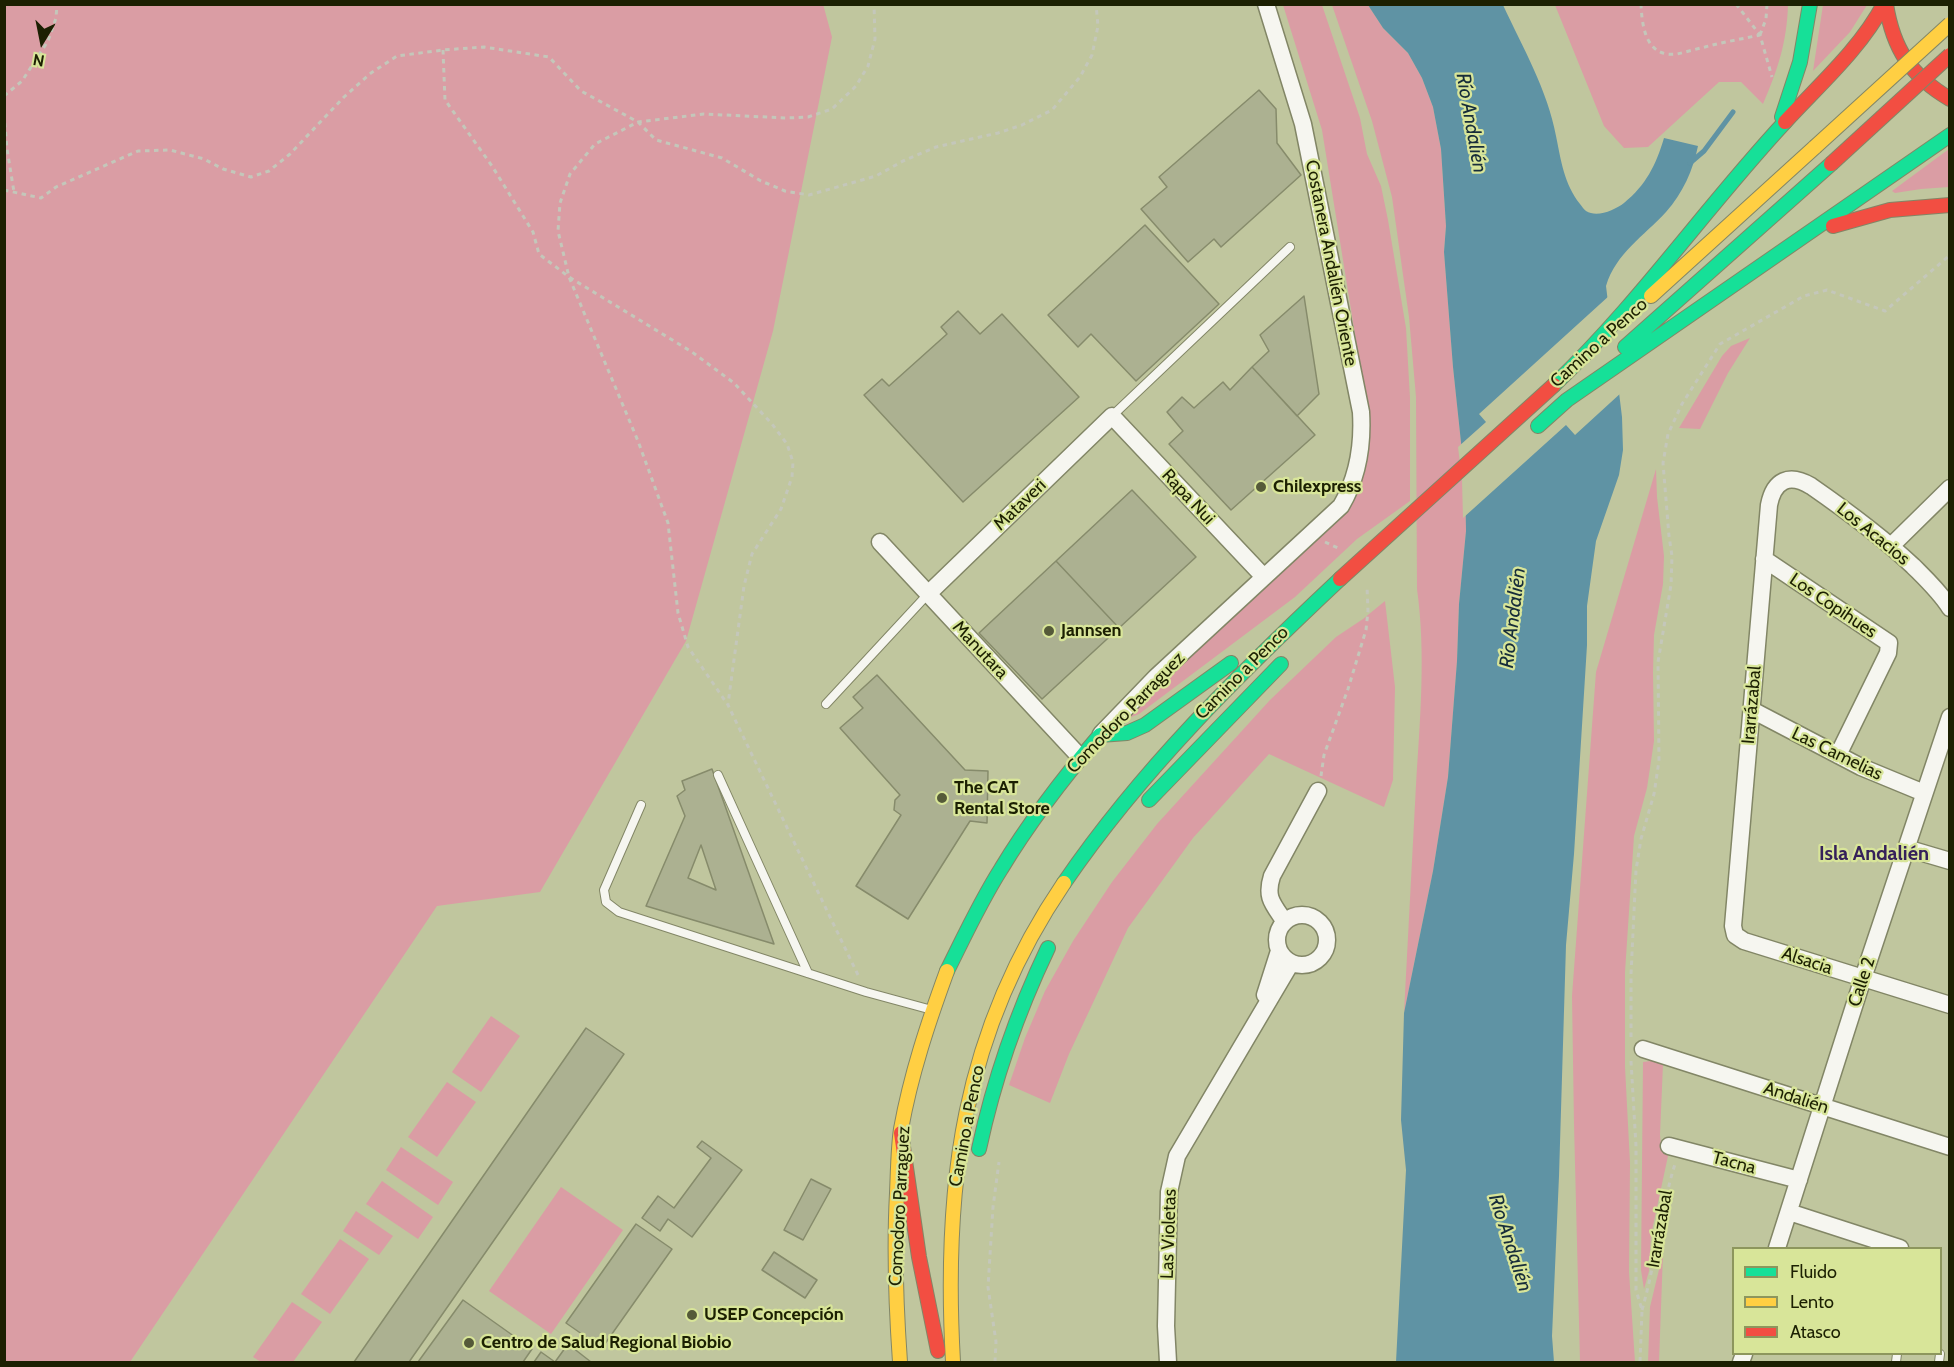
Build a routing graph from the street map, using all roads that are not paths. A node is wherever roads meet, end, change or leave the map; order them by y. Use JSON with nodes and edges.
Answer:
{"nodes":[{"id":1,"x":1266,"y":4,"type":"edge"},
{"id":2,"x":1810,"y":4,"type":"edge"},
{"id":3,"x":1885,"y":4,"type":"edge"},
{"id":4,"x":1950,"y":24,"type":"edge"},
{"id":5,"x":1950,"y":55,"type":"edge"},
{"id":6,"x":1950,"y":99,"type":"edge"},
{"id":7,"x":1950,"y":135,"type":"edge"},
{"id":8,"x":1772,"y":136,"type":"junction"},
{"id":9,"x":1950,"y":205,"type":"edge"},
{"id":10,"x":1797,"y":241,"type":"junction"},
{"id":11,"x":1290,"y":248,"type":"dead end"},
{"id":12,"x":1571,"y":368,"type":"junction"},
{"id":13,"x":1567,"y":399,"type":"junction"},
{"id":14,"x":1112,"y":416,"type":"junction"},
{"id":15,"x":1524,"y":439,"type":"dead end"},
{"id":16,"x":1785,"y":480,"type":"joint"},
{"id":17,"x":1950,"y":488,"type":"edge"},
{"id":18,"x":1330,"y":518,"type":"joint"},
{"id":19,"x":880,"y":542,"type":"dead end"},
{"id":20,"x":1891,"y":546,"type":"junction"},
{"id":21,"x":1764,"y":560,"type":"junction"},
{"id":22,"x":1264,"y":578,"type":"junction"},
{"id":23,"x":928,"y":594,"type":"junction"},
{"id":24,"x":1311,"y":604,"type":"junction"},
{"id":25,"x":1950,"y":608,"type":"edge"},
{"id":26,"x":1294,"y":651,"type":"dead end"},
{"id":27,"x":826,"y":704,"type":"dead end"},
{"id":28,"x":1752,"y":710,"type":"junction"},
{"id":29,"x":1950,"y":717,"type":"edge"},
{"id":30,"x":1100,"y":735,"type":"junction"},
{"id":31,"x":1838,"y":755,"type":"junction"},
{"id":32,"x":1080,"y":757,"type":"junction"},
{"id":33,"x":718,"y":775,"type":"dead end"},
{"id":34,"x":1318,"y":791,"type":"road end"},
{"id":35,"x":1924,"y":793,"type":"junction"},
{"id":36,"x":641,"y":805,"type":"dead end"},
{"id":37,"x":1138,"y":814,"type":"dead end"},
{"id":38,"x":1906,"y":848,"type":"junction"},
{"id":39,"x":1950,"y":861,"type":"edge"},
{"id":40,"x":1285,"y":922,"type":"junction"},
{"id":41,"x":1057,"y":932,"type":"dead end"},
{"id":42,"x":1735,"y":935,"type":"joint"},
{"id":43,"x":1279,"y":951,"type":"junction"},
{"id":44,"x":1291,"y":963,"type":"junction"},
{"id":45,"x":808,"y":973,"type":"junction"},
{"id":46,"x":1863,"y":978,"type":"junction"},
{"id":47,"x":1950,"y":1005,"type":"edge"},
{"id":48,"x":933,"y":1010,"type":"junction"},
{"id":49,"x":1258,"y":1019,"type":"junction"},
{"id":50,"x":1635,"y":1050,"type":"road end"},
{"id":51,"x":1822,"y":1106,"type":"junction"},
{"id":52,"x":901,"y":1132,"type":"junction"},
{"id":53,"x":1674,"y":1147,"type":"road end"},
{"id":54,"x":1950,"y":1147,"type":"edge"},
{"id":55,"x":977,"y":1162,"type":"dead end"},
{"id":56,"x":1799,"y":1180,"type":"junction"},
{"id":57,"x":1789,"y":1212,"type":"junction"},
{"id":58,"x":1777,"y":1247,"type":"edge"},
{"id":59,"x":1897,"y":1247,"type":"edge"},
{"id":60,"x":900,"y":1362,"type":"edge"},
{"id":61,"x":940,"y":1362,"type":"edge"},
{"id":62,"x":953,"y":1362,"type":"edge"},
{"id":63,"x":1168,"y":1362,"type":"edge"}],
"edges":[{"from":1,"to":18,"type":"street","name":"Costanera Andalién Oriente"},
{"from":2,"to":8,"type":"main road"},
{"from":3,"to":6,"type":"main road"},
{"from":3,"to":8,"type":"main road"},
{"from":4,"to":12,"type":"main road","name":"Camino a Penco","bridge":true},
{"from":5,"to":13,"type":"main road","name":"Camino a Penco","bridge":true},
{"from":7,"to":10,"type":"main road"},
{"from":8,"to":12,"type":"main road"},
{"from":9,"to":10,"type":"main road"},
{"from":10,"to":13,"type":"main road"},
{"from":11,"to":14,"type":"lane"},
{"from":12,"to":24,"type":"main road","name":"Camino a Penco"},
{"from":13,"to":15,"type":"main road","name":"Camino a Penco"},
{"from":14,"to":22,"type":"street","name":"Rapa Nui"},
{"from":14,"to":23,"type":"street","name":"Mataveri"},
{"from":16,"to":20,"type":"street","name":"Los Acacios"},
{"from":16,"to":21,"type":"street","name":"Irarrázabal"},
{"from":17,"to":20,"type":"street"},
{"from":18,"to":22,"type":"street","name":"Comodoro Parraguez"},
{"from":19,"to":23,"type":"street","name":"Manutara"},
{"from":20,"to":25,"type":"street","name":"Los Acacios"},
{"from":21,"to":28,"type":"street","name":"Irarrázabal"},
{"from":21,"to":31,"type":"street","name":"Los Copihues"},
{"from":22,"to":30,"type":"street","name":"Comodoro Parraguez"},
{"from":23,"to":27,"type":"lane"},
{"from":23,"to":32,"type":"street","name":"Manutara"},
{"from":24,"to":30,"type":"main road"},
{"from":24,"to":62,"type":"main road","name":"Camino a Penco"},
{"from":26,"to":37,"type":"main road","name":"Camino a Penco"},
{"from":28,"to":31,"type":"street","name":"Las Camelias"},
{"from":28,"to":42,"type":"street","name":"Irarrázabal"},
{"from":29,"to":35,"type":"street","name":"Calle 2"},
{"from":30,"to":32,"type":"main road","name":"Comodoro Parraguez"},
{"from":31,"to":35,"type":"street","name":"Las Camelias"},
{"from":32,"to":48,"type":"main road","name":"Comodoro Parraguez"},
{"from":33,"to":45,"type":"lane"},
{"from":34,"to":40,"type":"street"},
{"from":35,"to":38,"type":"street","name":"Calle 2"},
{"from":36,"to":45,"type":"lane"},
{"from":38,"to":39,"type":"street"},
{"from":38,"to":46,"type":"street","name":"Calle 2"},
{"from":40,"to":43,"type":"street"},
{"from":40,"to":44,"type":"street"},
{"from":41,"to":55,"type":"main road","name":"Camino a Penco"},
{"from":42,"to":46,"type":"street","name":"Alsacia"},
{"from":43,"to":44,"type":"street"},
{"from":43,"to":49,"type":"street"},
{"from":44,"to":49,"type":"street"},
{"from":45,"to":48,"type":"lane"},
{"from":46,"to":47,"type":"street","name":"Alsacia"},
{"from":46,"to":51,"type":"street","name":"Calle 2"},
{"from":48,"to":52,"type":"main road","name":"Comodoro Parraguez"},
{"from":49,"to":63,"type":"street","name":"Las Violetas"},
{"from":50,"to":51,"type":"street","name":"Andalién"},
{"from":51,"to":54,"type":"street","name":"Andalién"},
{"from":51,"to":56,"type":"street","name":"Calle 2"},
{"from":52,"to":60,"type":"main road","name":"Comodoro Parraguez"},
{"from":52,"to":61,"type":"main road"},
{"from":53,"to":56,"type":"street","name":"Tacna"},
{"from":56,"to":57,"type":"street","name":"Calle 2"},
{"from":57,"to":58,"type":"street","name":"Calle 2"},
{"from":57,"to":59,"type":"street"}]}
